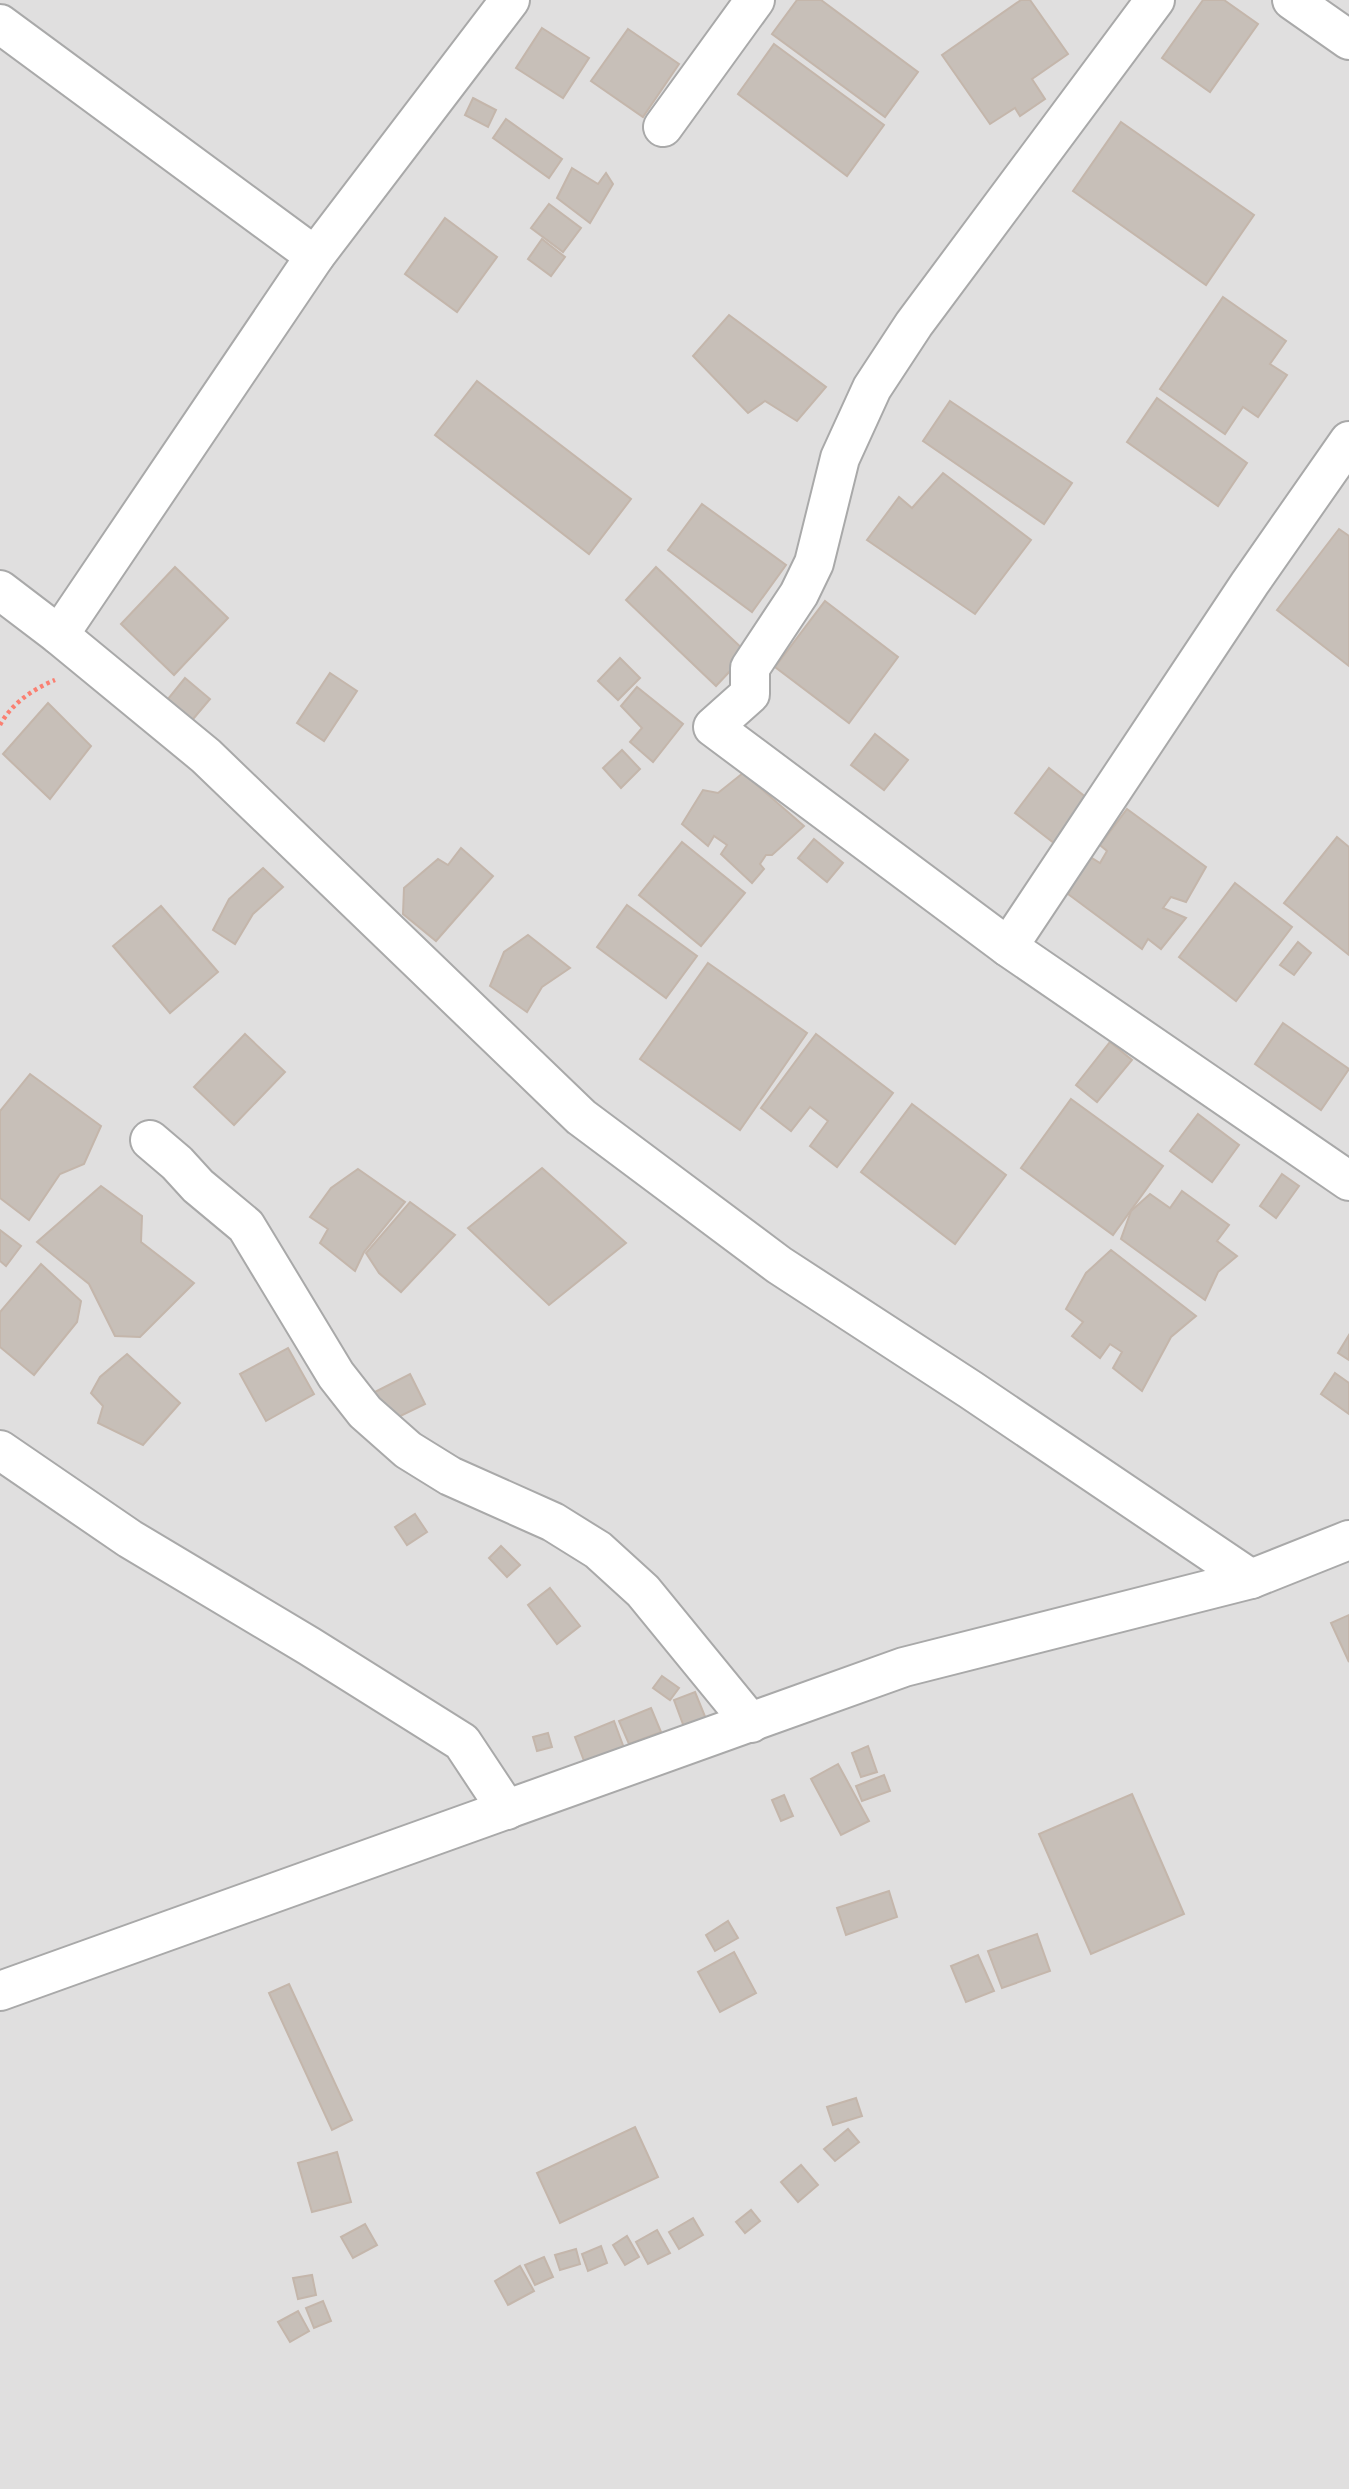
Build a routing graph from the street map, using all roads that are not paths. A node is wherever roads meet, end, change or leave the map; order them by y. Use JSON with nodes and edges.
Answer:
{"nodes":[{"id":1,"x":510,"y":0,"type":"edge"},
{"id":2,"x":755,"y":0,"type":"edge"},
{"id":3,"x":1155,"y":0,"type":"edge"},
{"id":4,"x":1292,"y":0,"type":"edge"},
{"id":5,"x":0,"y":24,"type":"edge"},
{"id":6,"x":1349,"y":40,"type":"edge"},
{"id":7,"x":663,"y":127,"type":"dead end"},
{"id":8,"x":315,"y":256,"type":"junction"},
{"id":9,"x":1349,"y":441,"type":"edge"},
{"id":10,"x":0,"y":590,"type":"edge"},
{"id":11,"x":59,"y":635,"type":"junction"},
{"id":12,"x":1008,"y":947,"type":"junction"},
{"id":13,"x":150,"y":1140,"type":"dead end"},
{"id":14,"x":1349,"y":1181,"type":"edge"},
{"id":15,"x":0,"y":1450,"type":"edge"},
{"id":16,"x":1349,"y":1540,"type":"edge"},
{"id":17,"x":1251,"y":1579,"type":"junction"},
{"id":18,"x":751,"y":1723,"type":"junction"},
{"id":19,"x":507,"y":1810,"type":"junction"},
{"id":20,"x":0,"y":1991,"type":"edge"}],
"edges":[{"from":1,"to":8,"type":"street"},
{"from":2,"to":7,"type":"street"},
{"from":3,"to":12,"type":"street"},
{"from":4,"to":6,"type":"street"},
{"from":5,"to":8,"type":"street"},
{"from":8,"to":11,"type":"street"},
{"from":9,"to":12,"type":"street"},
{"from":10,"to":11,"type":"street"},
{"from":11,"to":17,"type":"street"},
{"from":12,"to":14,"type":"street"},
{"from":13,"to":18,"type":"street"},
{"from":15,"to":19,"type":"street"},
{"from":16,"to":17,"type":"street"},
{"from":17,"to":18,"type":"street"},
{"from":18,"to":19,"type":"street"},
{"from":19,"to":20,"type":"street"}]}
